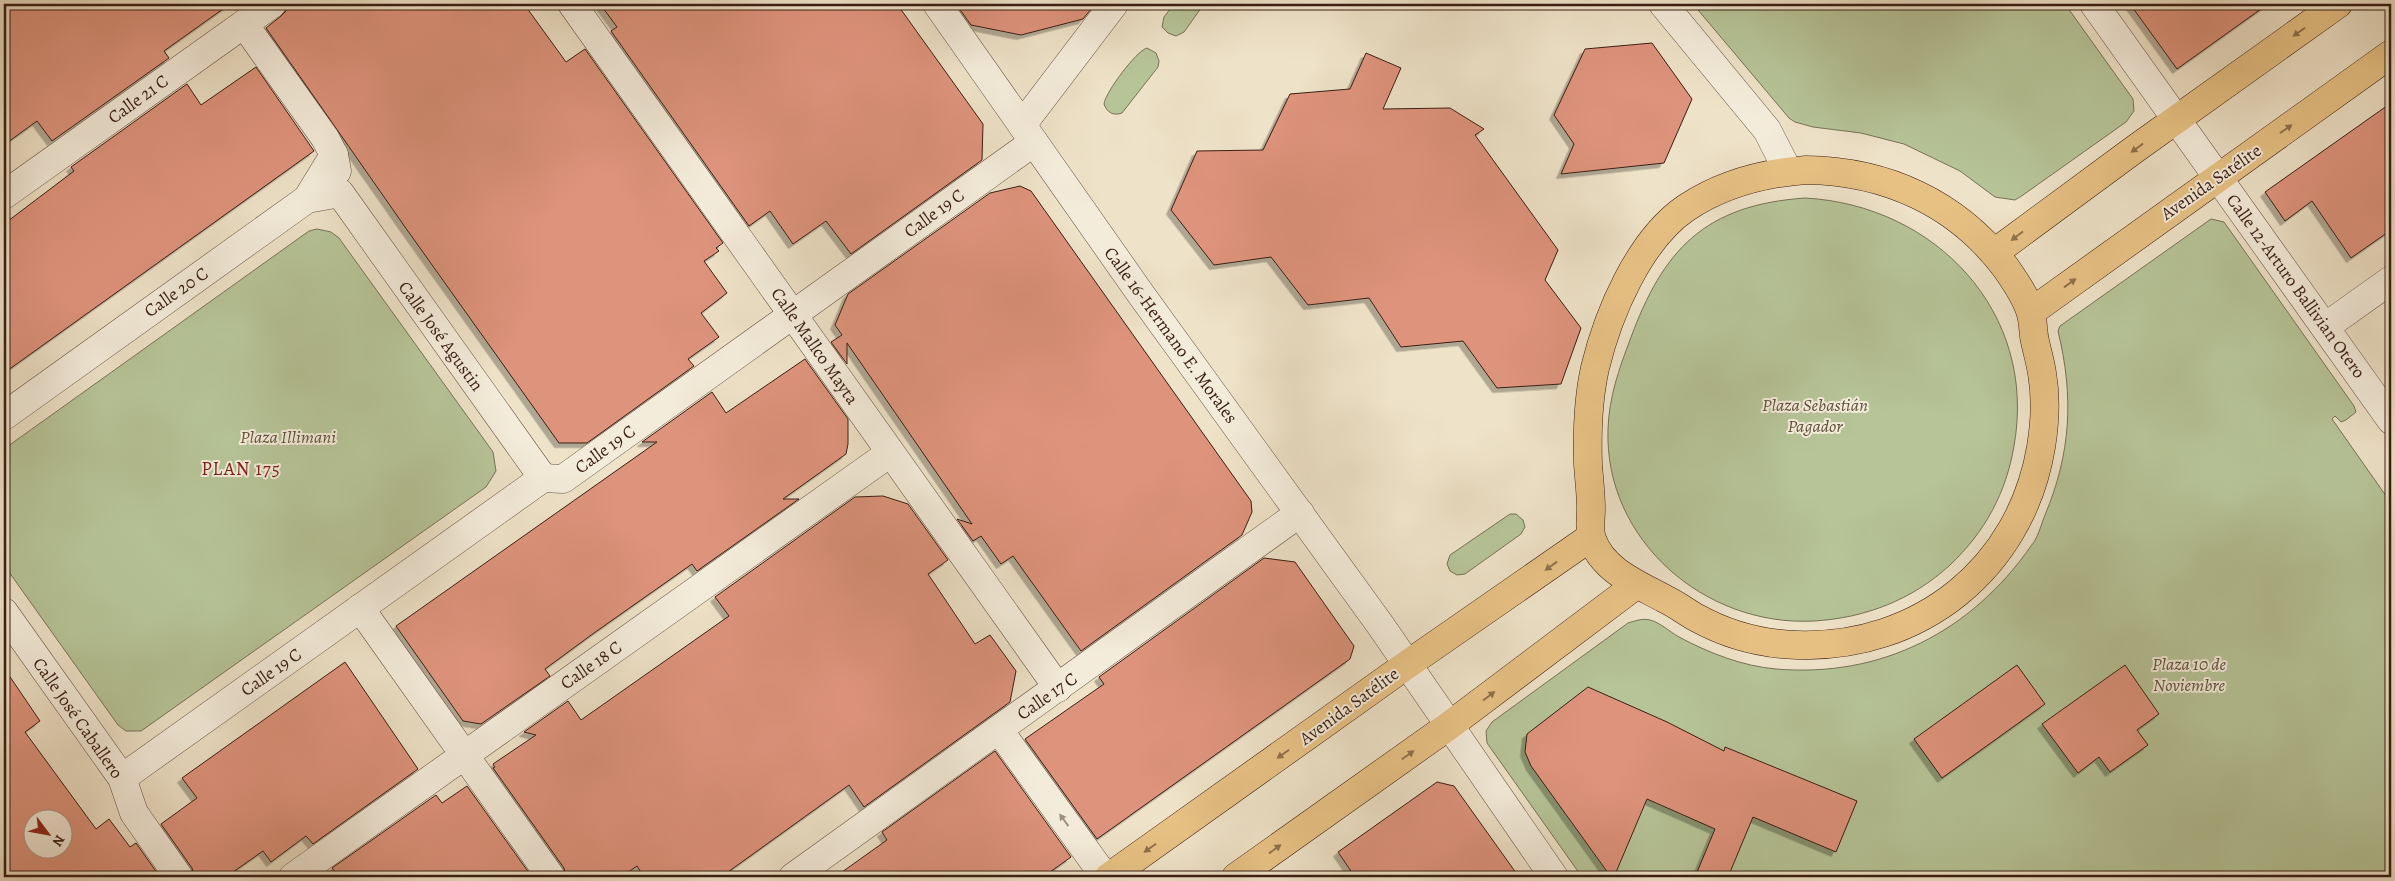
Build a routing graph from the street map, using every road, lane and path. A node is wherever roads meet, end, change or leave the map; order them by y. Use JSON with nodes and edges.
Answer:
{"nodes":[{"id":1,"x":272,"y":4,"type":"edge"},
{"id":2,"x":572,"y":4,"type":"edge"},
{"id":3,"x":937,"y":4,"type":"edge"},
{"id":4,"x":1114,"y":4,"type":"edge"},
{"id":5,"x":1663,"y":4,"type":"edge"},
{"id":6,"x":2094,"y":4,"type":"edge"},
{"id":7,"x":2338,"y":4,"type":"edge"},
{"id":8,"x":244,"y":24,"type":"junction"},
{"id":9,"x":2391,"y":54,"type":"edge"},
{"id":10,"x":2177,"y":119,"type":"junction"},
{"id":11,"x":1028,"y":133,"type":"junction"},
{"id":12,"x":334,"y":155,"type":"junction"},
{"id":13,"x":1788,"y":172,"type":"junction"},
{"id":14,"x":2218,"y":178,"type":"junction"},
{"id":15,"x":340,"y":193,"type":"junction"},
{"id":16,"x":4,"y":195,"type":"edge"},
{"id":17,"x":307,"y":199,"type":"junction"},
{"id":18,"x":1994,"y":253,"type":"junction"},
{"id":19,"x":2391,"y":280,"type":"edge"},
{"id":20,"x":2031,"y":312,"type":"junction"},
{"id":21,"x":793,"y":315,"type":"junction"},
{"id":22,"x":2325,"y":327,"type":"junction"},
{"id":23,"x":4,"y":416,"type":"edge"},
{"id":24,"x":2391,"y":420,"type":"edge"},
{"id":25,"x":890,"y":453,"type":"junction"},
{"id":26,"x":543,"y":478,"type":"junction"},
{"id":27,"x":1300,"y":513,"type":"junction"},
{"id":28,"x":1591,"y":537,"type":"junction"},
{"id":29,"x":1636,"y":585,"type":"junction"},
{"id":30,"x":360,"y":608,"type":"junction"},
{"id":31,"x":4,"y":612,"type":"edge"},
{"id":32,"x":1408,"y":664,"type":"junction"},
{"id":33,"x":1058,"y":688,"type":"junction"},
{"id":34,"x":1450,"y":725,"type":"junction"},
{"id":35,"x":999,"y":730,"type":"junction"},
{"id":36,"x":464,"y":756,"type":"junction"},
{"id":37,"x":122,"y":778,"type":"junction"},
{"id":38,"x":179,"y":877,"type":"edge"},
{"id":39,"x":293,"y":877,"type":"edge"},
{"id":40,"x":551,"y":877,"type":"edge"},
{"id":41,"x":793,"y":877,"type":"edge"},
{"id":42,"x":1105,"y":877,"type":"edge"},
{"id":43,"x":1109,"y":877,"type":"edge"},
{"id":44,"x":1236,"y":877,"type":"edge"},
{"id":45,"x":1553,"y":877,"type":"edge"}],
"edges":[{"from":1,"to":8,"type":"street","name":"Calle 21 C"},
{"from":2,"to":21,"type":"street","name":"Calle Mallco Mayta"},
{"from":3,"to":11,"type":"street","name":"Calle 16-Hermano E. Morales"},
{"from":4,"to":11,"type":"street","name":"Calle 19 C"},
{"from":5,"to":13,"type":"street"},
{"from":6,"to":10,"type":"street"},
{"from":7,"to":10,"type":"main road","one_way":true},
{"from":8,"to":12,"type":"street","name":"Calle José Agustin"},
{"from":8,"to":16,"type":"street","name":"Calle 21 C"},
{"from":14,"to":9,"type":"main road","name":"Avenida Satélite","one_way":true},
{"from":10,"to":14,"type":"street","name":"Calle 12-Arturo Ballivian Otero"},
{"from":10,"to":18,"type":"main road","one_way":true},
{"from":11,"to":21,"type":"street","name":"Calle 19 C"},
{"from":11,"to":27,"type":"street","name":"Calle 16-Hermano E. Morales"},
{"from":12,"to":15,"type":"street","name":"Calle José Agustin"},
{"from":12,"to":17,"type":"street","name":"Calle 20 C"},
{"from":13,"to":18,"type":"main road"},
{"from":13,"to":28,"type":"main road"},
{"from":20,"to":14,"type":"main road","name":"Avenida Satélite","one_way":true},
{"from":14,"to":22,"type":"street","name":"Calle 12-Arturo Ballivian Otero"},
{"from":15,"to":17,"type":"street"},
{"from":15,"to":26,"type":"street","name":"Calle José Agustin"},
{"from":17,"to":23,"type":"street","name":"Calle 20 C"},
{"from":18,"to":20,"type":"main road"},
{"from":19,"to":22,"type":"street"},
{"from":20,"to":29,"type":"main road"},
{"from":21,"to":25,"type":"street","name":"Calle Mallco Mayta"},
{"from":21,"to":26,"type":"street","name":"Calle 19 C"},
{"from":22,"to":24,"type":"street","name":"Calle 12-Arturo Ballivian Otero"},
{"from":25,"to":33,"type":"street","name":"Calle Mallco Mayta"},
{"from":25,"to":36,"type":"street","name":"Calle 18 C"},
{"from":26,"to":30,"type":"street","name":"Calle 19 C"},
{"from":27,"to":32,"type":"street","name":"Calle 16-Hermano E. Morales"},
{"from":27,"to":33,"type":"street","name":"Calle 17 C"},
{"from":28,"to":29,"type":"main road"},
{"from":28,"to":32,"type":"main road","name":"Avenida Satélite","one_way":true},
{"from":34,"to":29,"type":"main road","one_way":true},
{"from":30,"to":36,"type":"street"},
{"from":30,"to":37,"type":"street","name":"Calle 19 C"},
{"from":31,"to":37,"type":"street","name":"Calle José Caballero"},
{"from":32,"to":34,"type":"street","name":"Calle 16-Hermano E. Morales"},
{"from":32,"to":43,"type":"main road","name":"Avenida Satélite","one_way":true},
{"from":33,"to":35,"type":"street","name":"Calle 17 C"},
{"from":44,"to":34,"type":"main road","one_way":true},
{"from":34,"to":45,"type":"street","name":"Calle 16-Hermano E. Morales"},
{"from":35,"to":41,"type":"street","name":"Calle 17 C"},
{"from":42,"to":35,"type":"street","one_way":true},
{"from":36,"to":39,"type":"street","name":"Calle 18 C"},
{"from":36,"to":40,"type":"street"},
{"from":37,"to":38,"type":"street","name":"Calle José Caballero"}]}
